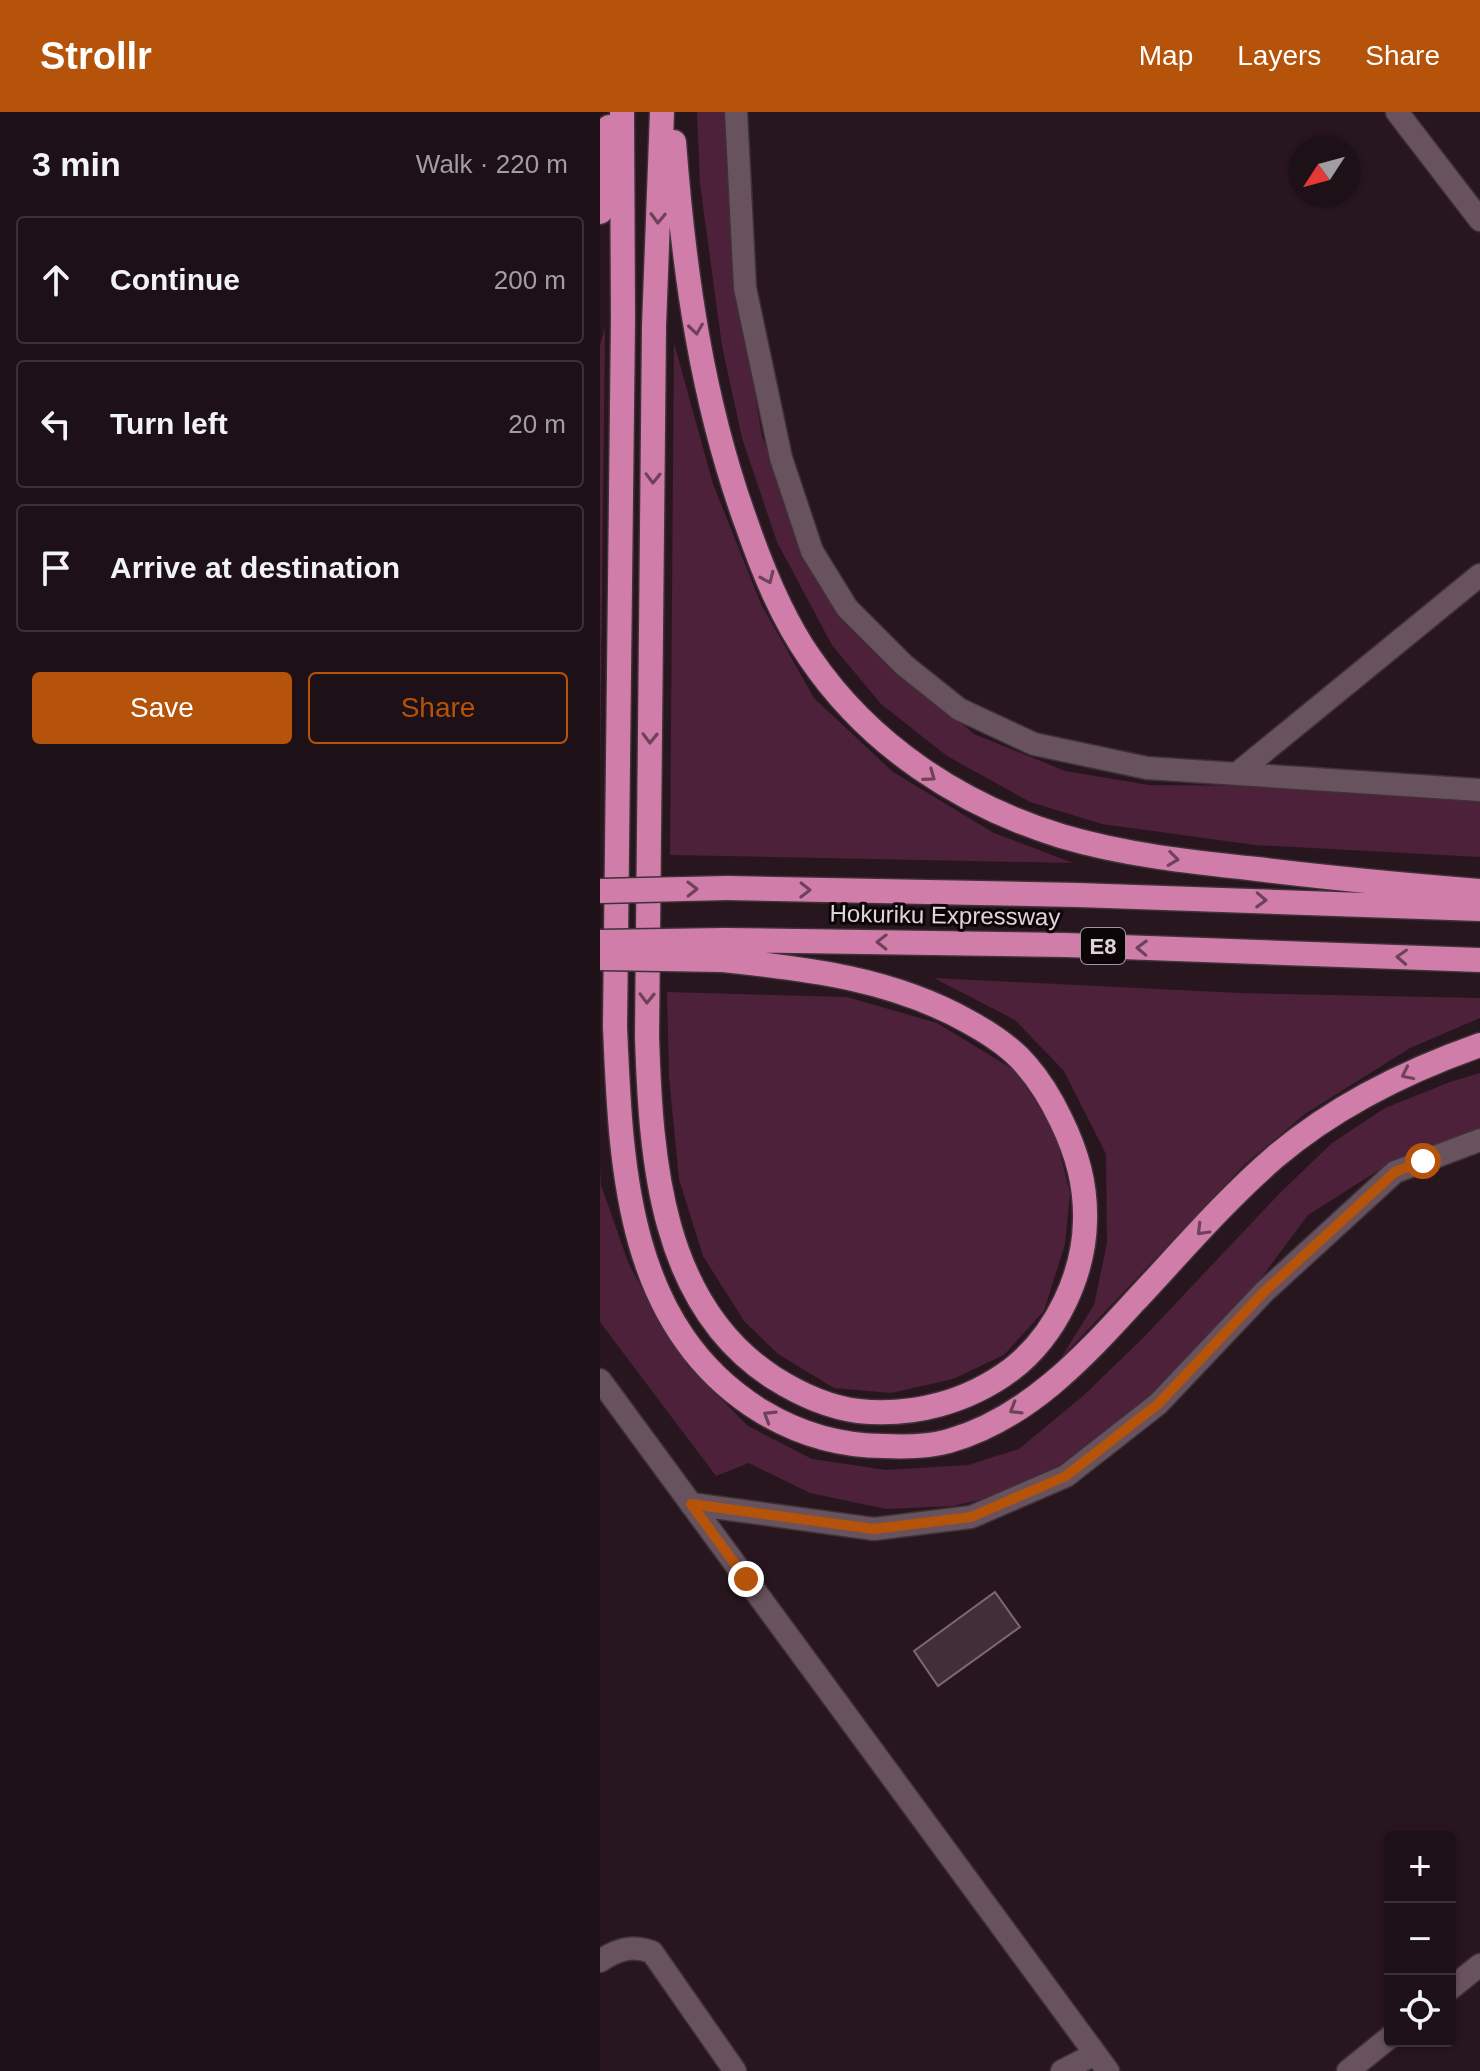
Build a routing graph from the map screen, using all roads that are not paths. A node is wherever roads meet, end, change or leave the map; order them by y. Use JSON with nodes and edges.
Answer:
{"nodes":[{"id":1,"x":610,"y":112,"type":"edge"},
{"id":2,"x":622,"y":112,"type":"edge"},
{"id":3,"x":662,"y":112,"type":"edge"},
{"id":4,"x":671,"y":112,"type":"edge"},
{"id":5,"x":736,"y":112,"type":"edge"},
{"id":6,"x":1397,"y":112,"type":"edge"},
{"id":7,"x":600,"y":212,"type":"edge"},
{"id":8,"x":1480,"y":220,"type":"edge"},
{"id":9,"x":1480,"y":575,"type":"edge"},
{"id":10,"x":1239,"y":772,"type":"junction"},
{"id":11,"x":1480,"y":790,"type":"edge"},
{"id":12,"x":600,"y":891,"type":"edge"},
{"id":13,"x":1480,"y":891,"type":"edge"},
{"id":14,"x":1480,"y":909,"type":"edge"},
{"id":15,"x":600,"y":942,"type":"edge"},
{"id":16,"x":724,"y":950,"type":"junction"},
{"id":17,"x":600,"y":958,"type":"edge"},
{"id":18,"x":1480,"y":960,"type":"edge"},
{"id":19,"x":1480,"y":1045,"type":"edge"},
{"id":20,"x":1480,"y":1140,"type":"edge"},
{"id":21,"x":600,"y":1380,"type":"edge"},
{"id":22,"x":691,"y":1504,"type":"junction"},
{"id":23,"x":600,"y":1961,"type":"edge"},
{"id":24,"x":1480,"y":1965,"type":"edge"},
{"id":25,"x":1456,"y":1984,"type":"edge"},
{"id":26,"x":1384,"y":2042,"type":"edge"},
{"id":27,"x":1101,"y":2062,"type":"edge"},
{"id":28,"x":735,"y":2071,"type":"edge"},
{"id":29,"x":1062,"y":2071,"type":"edge"},
{"id":30,"x":1348,"y":2071,"type":"edge"}],
"edges":[{"from":1,"to":7,"type":"highway"},
{"from":19,"to":2,"type":"highway","one_way":true},
{"from":3,"to":16,"type":"highway","one_way":true},
{"from":4,"to":13,"type":"highway","one_way":true},
{"from":5,"to":10,"type":"street"},
{"from":6,"to":8,"type":"street"},
{"from":9,"to":10,"type":"street"},
{"from":10,"to":11,"type":"street"},
{"from":12,"to":14,"type":"highway","name":"Hokuriku Expressway","number":"E8","one_way":true,"bridge":true},
{"from":15,"to":16,"type":"highway","name":"Hokuriku Expressway","number":"E8","bridge":true},
{"from":16,"to":17,"type":"highway","bridge":true},
{"from":18,"to":16,"type":"highway","name":"Hokuriku Expressway","number":"E8","one_way":true},
{"from":20,"to":22,"type":"street"},
{"from":21,"to":22,"type":"street"},
{"from":22,"to":27,"type":"street"},
{"from":23,"to":28,"type":"street"},
{"from":24,"to":25,"type":"street"},
{"from":26,"to":30,"type":"street"},
{"from":27,"to":29,"type":"street"}]}
